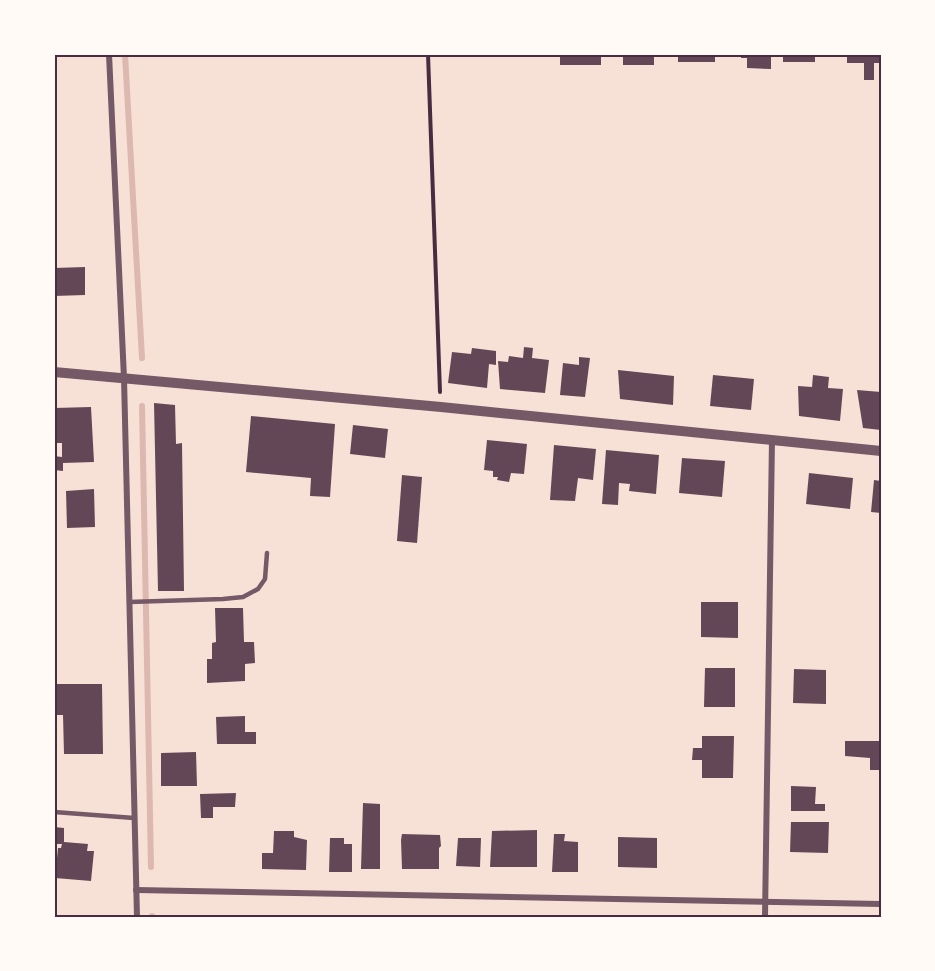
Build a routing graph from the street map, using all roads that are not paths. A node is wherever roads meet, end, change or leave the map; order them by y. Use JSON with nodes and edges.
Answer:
{"nodes":[{"id":1,"x":108,"y":54,"type":"edge"},
{"id":2,"x":54,"y":372,"type":"edge"},
{"id":3,"x":124,"y":378,"type":"junction"},
{"id":4,"x":772,"y":439,"type":"junction"},
{"id":5,"x":881,"y":451,"type":"edge"},
{"id":6,"x":267,"y":553,"type":"dead end"},
{"id":7,"x":129,"y":602,"type":"junction"},
{"id":8,"x":54,"y":812,"type":"edge"},
{"id":9,"x":134,"y":818,"type":"junction"},
{"id":10,"x":136,"y":890,"type":"junction"},
{"id":11,"x":765,"y":902,"type":"junction"},
{"id":12,"x":881,"y":904,"type":"edge"},
{"id":13,"x":136,"y":917,"type":"edge"},
{"id":14,"x":765,"y":917,"type":"edge"}],
"edges":[{"from":1,"to":3,"type":"street"},
{"from":2,"to":3,"type":"street"},
{"from":3,"to":4,"type":"street"},
{"from":3,"to":7,"type":"street"},
{"from":4,"to":5,"type":"street"},
{"from":4,"to":11,"type":"street"},
{"from":6,"to":7,"type":"lane"},
{"from":7,"to":9,"type":"street"},
{"from":8,"to":9,"type":"lane"},
{"from":9,"to":10,"type":"street"},
{"from":10,"to":11,"type":"street"},
{"from":10,"to":13,"type":"street"},
{"from":11,"to":12,"type":"street"},
{"from":11,"to":14,"type":"street"}]}
